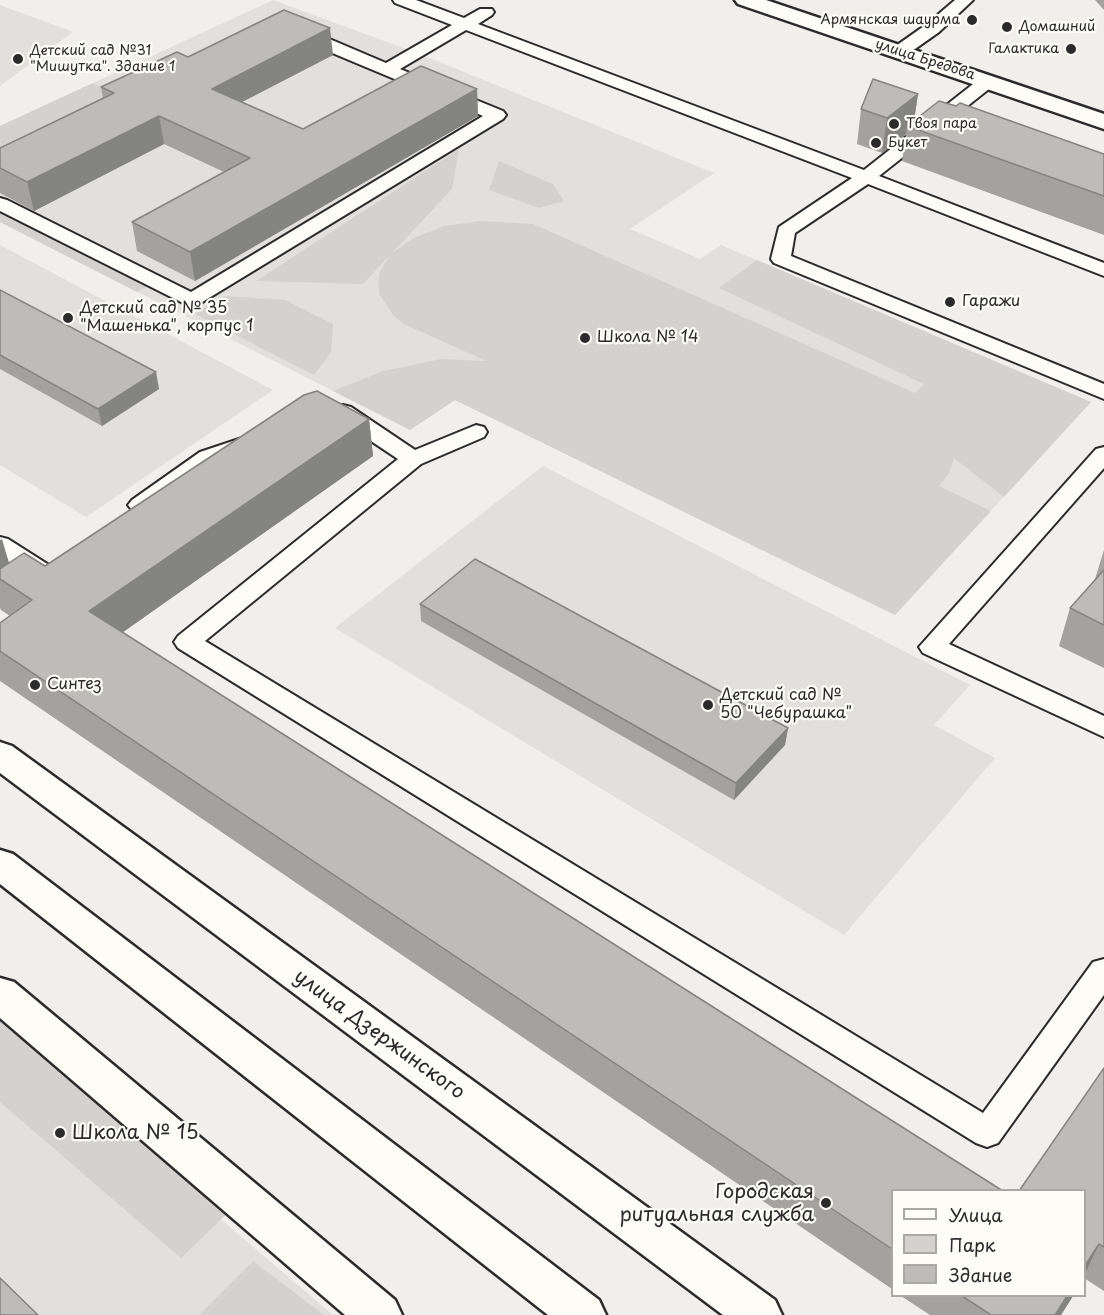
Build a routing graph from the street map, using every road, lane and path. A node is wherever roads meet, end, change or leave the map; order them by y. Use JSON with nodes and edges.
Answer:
{"nodes":[{"id":1,"x":401,"y":0,"type":"edge"},
{"id":2,"x":745,"y":0,"type":"edge"},
{"id":3,"x":965,"y":0,"type":"edge"},
{"id":4,"x":486,"y":12,"type":"dead end"},
{"id":5,"x":466,"y":24,"type":"junction"},
{"id":6,"x":285,"y":27,"type":"edge"},
{"id":7,"x":899,"y":52,"type":"junction"},
{"id":8,"x":387,"y":69,"type":"junction"},
{"id":9,"x":988,"y":81,"type":"junction"},
{"id":10,"x":1104,"y":122,"type":"edge"},
{"id":11,"x":866,"y":177,"type":"junction"},
{"id":12,"x":0,"y":204,"type":"edge"},
{"id":13,"x":1104,"y":270,"type":"edge"},
{"id":14,"x":1104,"y":392,"type":"edge"},
{"id":15,"x":320,"y":420,"type":"edge"},
{"id":16,"x":476,"y":432,"type":"dead end"},
{"id":17,"x":264,"y":438,"type":"edge"},
{"id":18,"x":1104,"y":454,"type":"edge"},
{"id":19,"x":413,"y":459,"type":"junction"},
{"id":20,"x":120,"y":518,"type":"edge"},
{"id":21,"x":0,"y":544,"type":"edge"},
{"id":22,"x":43,"y":572,"type":"edge"},
{"id":23,"x":1104,"y":727,"type":"edge"},
{"id":24,"x":0,"y":755,"type":"edge"},
{"id":25,"x":0,"y":864,"type":"edge"},
{"id":26,"x":1104,"y":971,"type":"edge"},
{"id":27,"x":0,"y":994,"type":"edge"},
{"id":28,"x":380,"y":1315,"type":"edge"},
{"id":29,"x":583,"y":1315,"type":"edge"},
{"id":30,"x":759,"y":1315,"type":"edge"}],
"edges":[{"from":1,"to":5,"type":"lane"},
{"from":2,"to":7,"type":"street","name":"улица Бредова"},
{"from":3,"to":7,"type":"lane"},
{"from":4,"to":5,"type":"lane"},
{"from":5,"to":8,"type":"lane"},
{"from":5,"to":11,"type":"lane"},
{"from":6,"to":8,"type":"lane"},
{"from":7,"to":9,"type":"street","name":"улица Бредова"},
{"from":8,"to":12,"type":"lane"},
{"from":9,"to":10,"type":"street","name":"улица Бредова"},
{"from":9,"to":11,"type":"lane"},
{"from":11,"to":13,"type":"lane"},
{"from":11,"to":14,"type":"lane"},
{"from":15,"to":19,"type":"lane"},
{"from":16,"to":19,"type":"lane"},
{"from":17,"to":20,"type":"lane"},
{"from":18,"to":23,"type":"lane"},
{"from":19,"to":26,"type":"lane"},
{"from":21,"to":22,"type":"lane"},
{"from":24,"to":30,"type":"street","name":"улица Дзержинского"},
{"from":25,"to":29,"type":"street"},
{"from":27,"to":28,"type":"street"}]}
